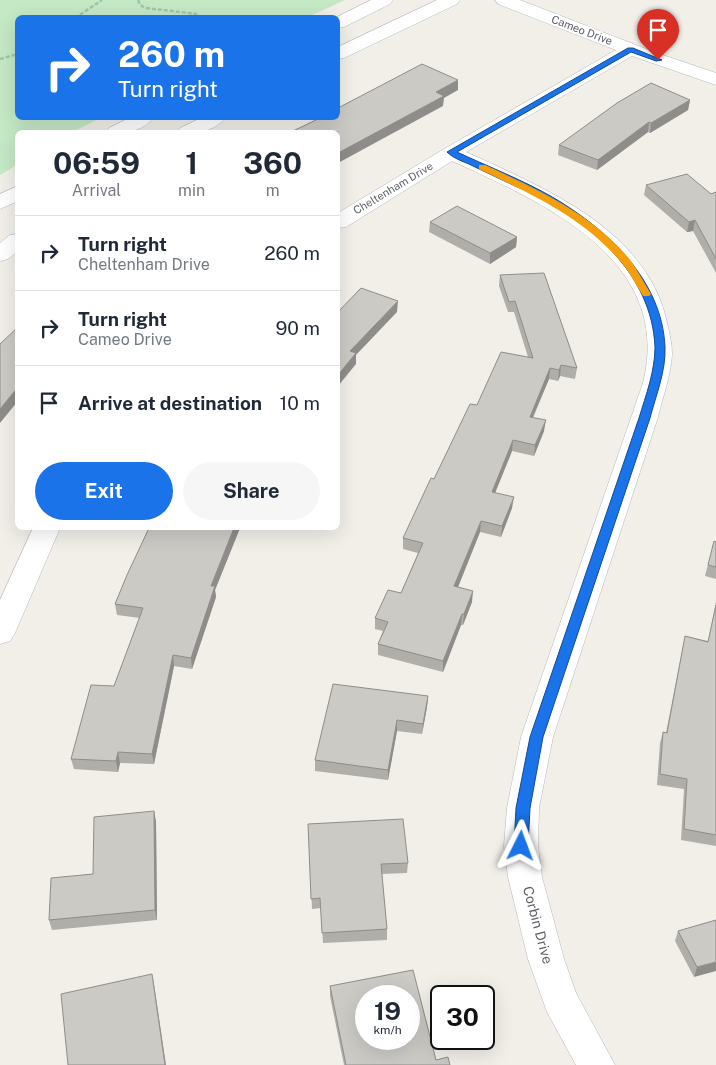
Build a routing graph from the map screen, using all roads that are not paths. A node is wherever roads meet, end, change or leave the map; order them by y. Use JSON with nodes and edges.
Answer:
{"nodes":[{"id":1,"x":384,"y":0,"type":"edge"},
{"id":2,"x":451,"y":0,"type":"edge"},
{"id":3,"x":504,"y":0,"type":"edge"},
{"id":4,"x":340,"y":22,"type":"edge"},
{"id":5,"x":631,"y":49,"type":"junction"},
{"id":6,"x":340,"y":53,"type":"edge"},
{"id":7,"x":716,"y":79,"type":"edge"},
{"id":8,"x":140,"y":120,"type":"edge"},
{"id":9,"x":211,"y":120,"type":"edge"},
{"id":10,"x":120,"y":130,"type":"edge"},
{"id":11,"x":191,"y":130,"type":"edge"},
{"id":12,"x":451,"y":152,"type":"junction"},
{"id":13,"x":15,"y":194,"type":"edge"},
{"id":14,"x":0,"y":203,"type":"edge"},
{"id":15,"x":340,"y":221,"type":"edge"},
{"id":16,"x":15,"y":242,"type":"edge"},
{"id":17,"x":0,"y":254,"type":"edge"},
{"id":18,"x":45,"y":530,"type":"edge"},
{"id":19,"x":0,"y":633,"type":"edge"},
{"id":20,"x":596,"y":1065,"type":"edge"}],
"edges":[{"from":1,"to":4,"type":"street"},
{"from":2,"to":6,"type":"street"},
{"from":3,"to":5,"type":"street","name":"Cameo Drive"},
{"from":5,"to":7,"type":"street","name":"Cameo Drive"},
{"from":5,"to":12,"type":"street","name":"Cheltenham Drive"},
{"from":8,"to":10,"type":"street"},
{"from":9,"to":11,"type":"street"},
{"from":12,"to":15,"type":"street","name":"Cheltenham Drive"},
{"from":12,"to":20,"type":"street","name":"Corbin Drive"},
{"from":13,"to":14,"type":"street"},
{"from":16,"to":17,"type":"street"},
{"from":18,"to":19,"type":"street"}]}
